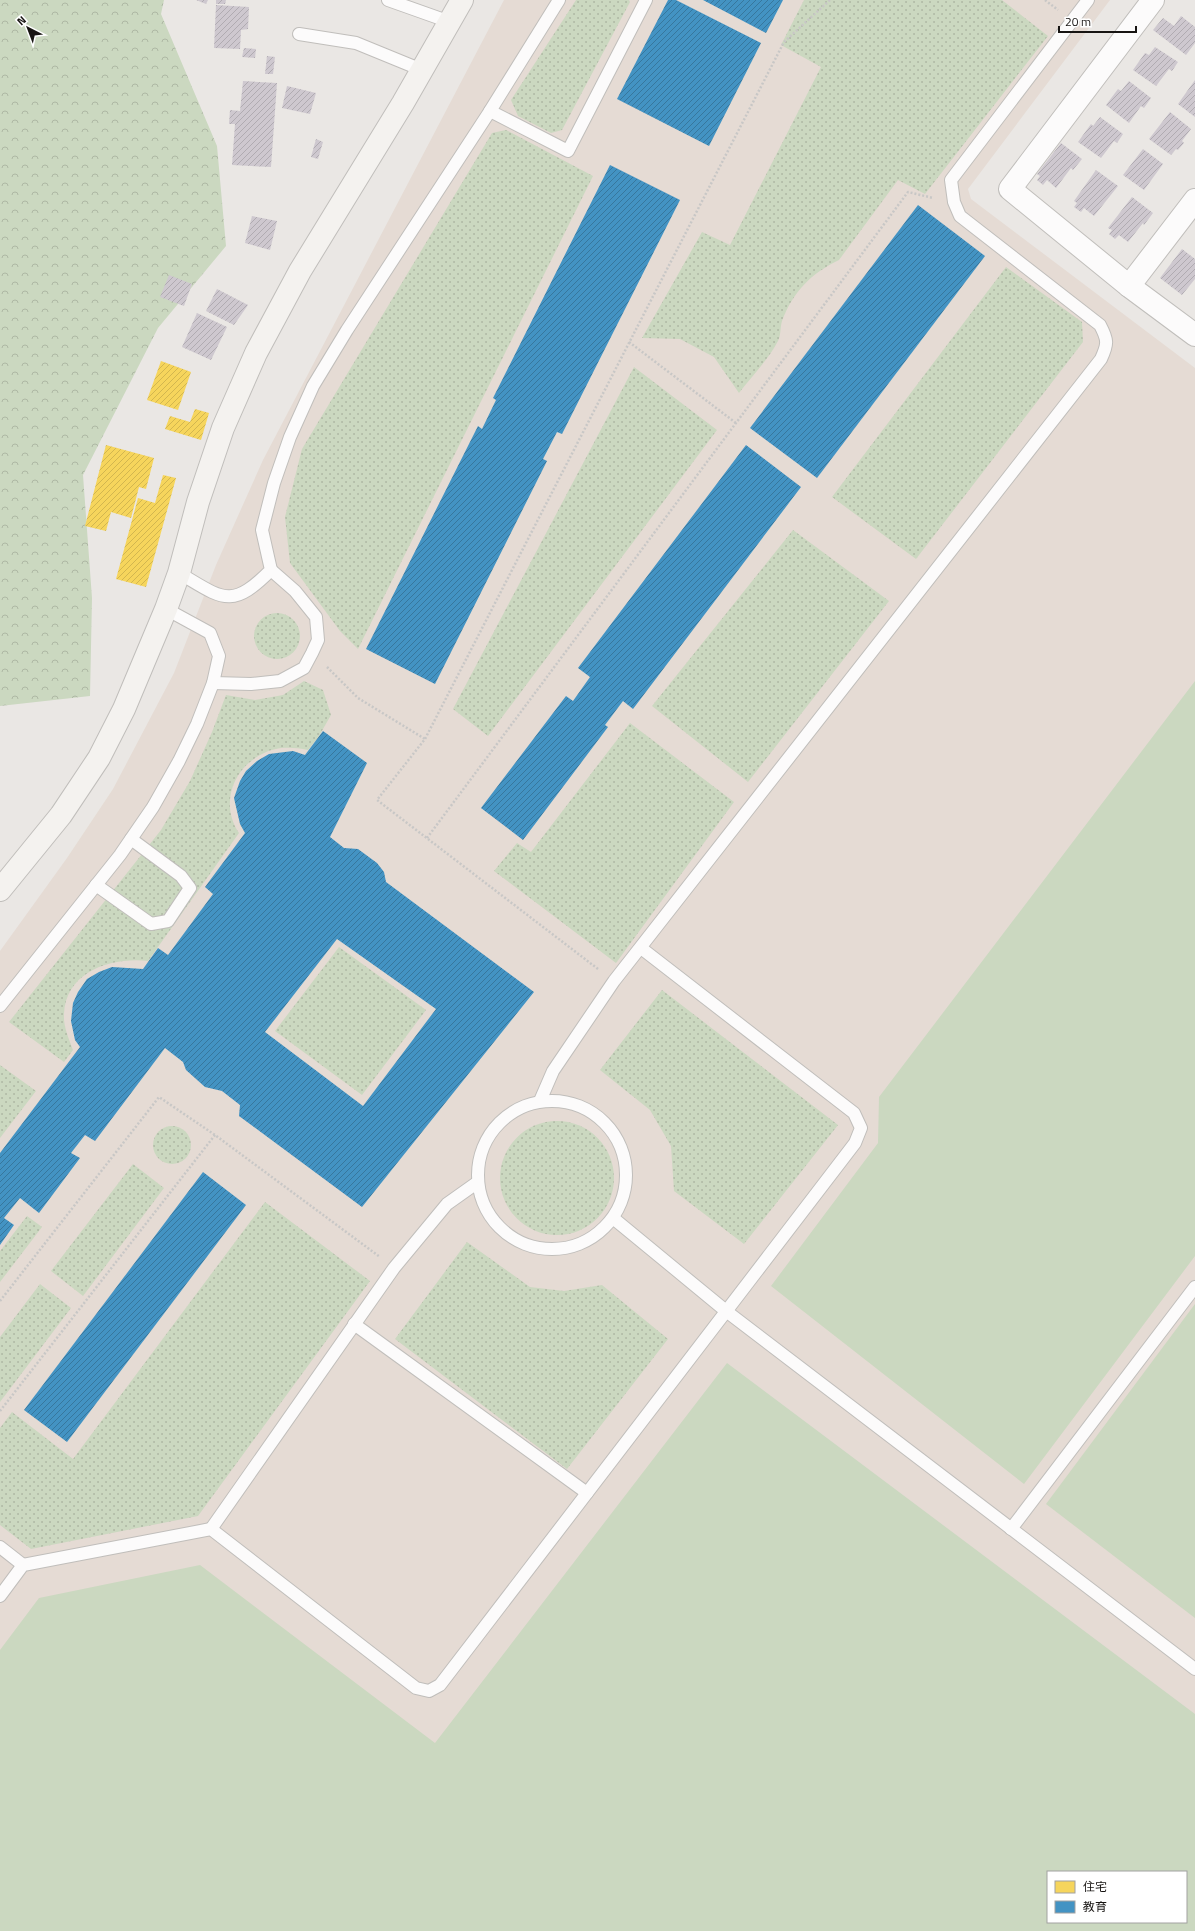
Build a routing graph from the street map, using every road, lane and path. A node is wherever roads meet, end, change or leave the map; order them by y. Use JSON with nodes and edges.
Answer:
{"nodes":[{"id":1,"x":388,"y":0,"type":"edge"},
{"id":2,"x":462,"y":0,"type":"edge"},
{"id":3,"x":559,"y":0,"type":"edge"},
{"id":4,"x":646,"y":0,"type":"edge"},
{"id":5,"x":830,"y":0,"type":"edge"},
{"id":6,"x":1088,"y":0,"type":"edge"},
{"id":7,"x":1153,"y":0,"type":"edge"},
{"id":8,"x":450,"y":22,"type":"junction"},
{"id":9,"x":299,"y":34,"type":"dead end"},
{"id":10,"x":422,"y":70,"type":"junction"},
{"id":11,"x":490,"y":111,"type":"junction"},
{"id":12,"x":1195,"y":200,"type":"edge"},
{"id":13,"x":954,"y":202,"type":"junction"},
{"id":14,"x":1129,"y":286,"type":"junction"},
{"id":15,"x":1195,"y":335,"type":"edge"},
{"id":16,"x":629,"y":342,"type":"junction"},
{"id":17,"x":736,"y":424,"type":"junction"},
{"id":18,"x":271,"y":570,"type":"junction"},
{"id":19,"x":179,"y":573,"type":"junction"},
{"id":20,"x":166,"y":609,"type":"junction"},
{"id":21,"x":312,"y":653,"type":"junction"},
{"id":22,"x":213,"y":683,"type":"junction"},
{"id":23,"x":425,"y":739,"type":"junction"},
{"id":24,"x":427,"y":838,"type":"junction"},
{"id":25,"x":131,"y":839,"type":"junction"},
{"id":26,"x":96,"y":884,"type":"junction"},
{"id":27,"x":0,"y":890,"type":"edge"},
{"id":28,"x":641,"y":948,"type":"junction"},
{"id":29,"x":614,"y":982,"type":"junction"},
{"id":30,"x":0,"y":1006,"type":"edge"},
{"id":31,"x":540,"y":1101,"type":"junction"},
{"id":32,"x":216,"y":1135,"type":"junction"},
{"id":33,"x":478,"y":1182,"type":"junction"},
{"id":34,"x":613,"y":1218,"type":"junction"},
{"id":35,"x":394,"y":1268,"type":"junction"},
{"id":36,"x":1195,"y":1287,"type":"edge"},
{"id":37,"x":0,"y":1301,"type":"edge"},
{"id":38,"x":726,"y":1311,"type":"junction"},
{"id":39,"x":354,"y":1324,"type":"junction"},
{"id":40,"x":0,"y":1411,"type":"edge"},
{"id":41,"x":587,"y":1493,"type":"junction"},
{"id":42,"x":211,"y":1529,"type":"junction"},
{"id":43,"x":1011,"y":1529,"type":"junction"},
{"id":44,"x":0,"y":1546,"type":"edge"},
{"id":45,"x":24,"y":1565,"type":"junction"},
{"id":46,"x":0,"y":1596,"type":"edge"},
{"id":47,"x":1195,"y":1669,"type":"edge"}],
"edges":[{"from":1,"to":8,"type":"lane"},
{"from":2,"to":8,"type":"street"},
{"from":3,"to":11,"type":"lane"},
{"from":4,"to":11,"type":"lane"},
{"from":5,"to":16,"type":"path"},
{"from":6,"to":13,"type":"lane"},
{"from":7,"to":14,"type":"street"},
{"from":8,"to":10,"type":"street"},
{"from":9,"to":10,"type":"lane"},
{"from":10,"to":19,"type":"street"},
{"from":11,"to":18,"type":"lane"},
{"from":12,"to":14,"type":"street"},
{"from":13,"to":17,"type":"path"},
{"from":13,"to":28,"type":"lane"},
{"from":14,"to":15,"type":"street"},
{"from":16,"to":17,"type":"path"},
{"from":16,"to":23,"type":"path"},
{"from":17,"to":24,"type":"path"},
{"from":18,"to":19,"type":"lane"},
{"from":18,"to":21,"type":"lane"},
{"from":19,"to":20,"type":"street"},
{"from":20,"to":22,"type":"lane"},
{"from":20,"to":27,"type":"street"},
{"from":21,"to":22,"type":"lane"},
{"from":21,"to":23,"type":"path"},
{"from":22,"to":25,"type":"lane"},
{"from":23,"to":24,"type":"path"},
{"from":24,"to":29,"type":"path"},
{"from":25,"to":26,"type":"lane"},
{"from":25,"to":26,"type":"lane"},
{"from":26,"to":30,"type":"lane"},
{"from":28,"to":29,"type":"lane"},
{"from":28,"to":38,"type":"lane"},
{"from":29,"to":31,"type":"lane"},
{"from":31,"to":33,"type":"lane"},
{"from":31,"to":34,"type":"lane"},
{"from":32,"to":35,"type":"path"},
{"from":32,"to":37,"type":"path"},
{"from":32,"to":40,"type":"path"},
{"from":33,"to":34,"type":"lane"},
{"from":33,"to":35,"type":"lane"},
{"from":34,"to":38,"type":"lane"},
{"from":35,"to":39,"type":"lane"},
{"from":36,"to":43,"type":"lane"},
{"from":38,"to":41,"type":"lane"},
{"from":38,"to":43,"type":"lane"},
{"from":39,"to":41,"type":"lane"},
{"from":39,"to":42,"type":"lane"},
{"from":41,"to":42,"type":"lane"},
{"from":42,"to":45,"type":"lane"},
{"from":43,"to":47,"type":"lane"},
{"from":44,"to":45,"type":"lane"},
{"from":45,"to":46,"type":"lane"}]}
